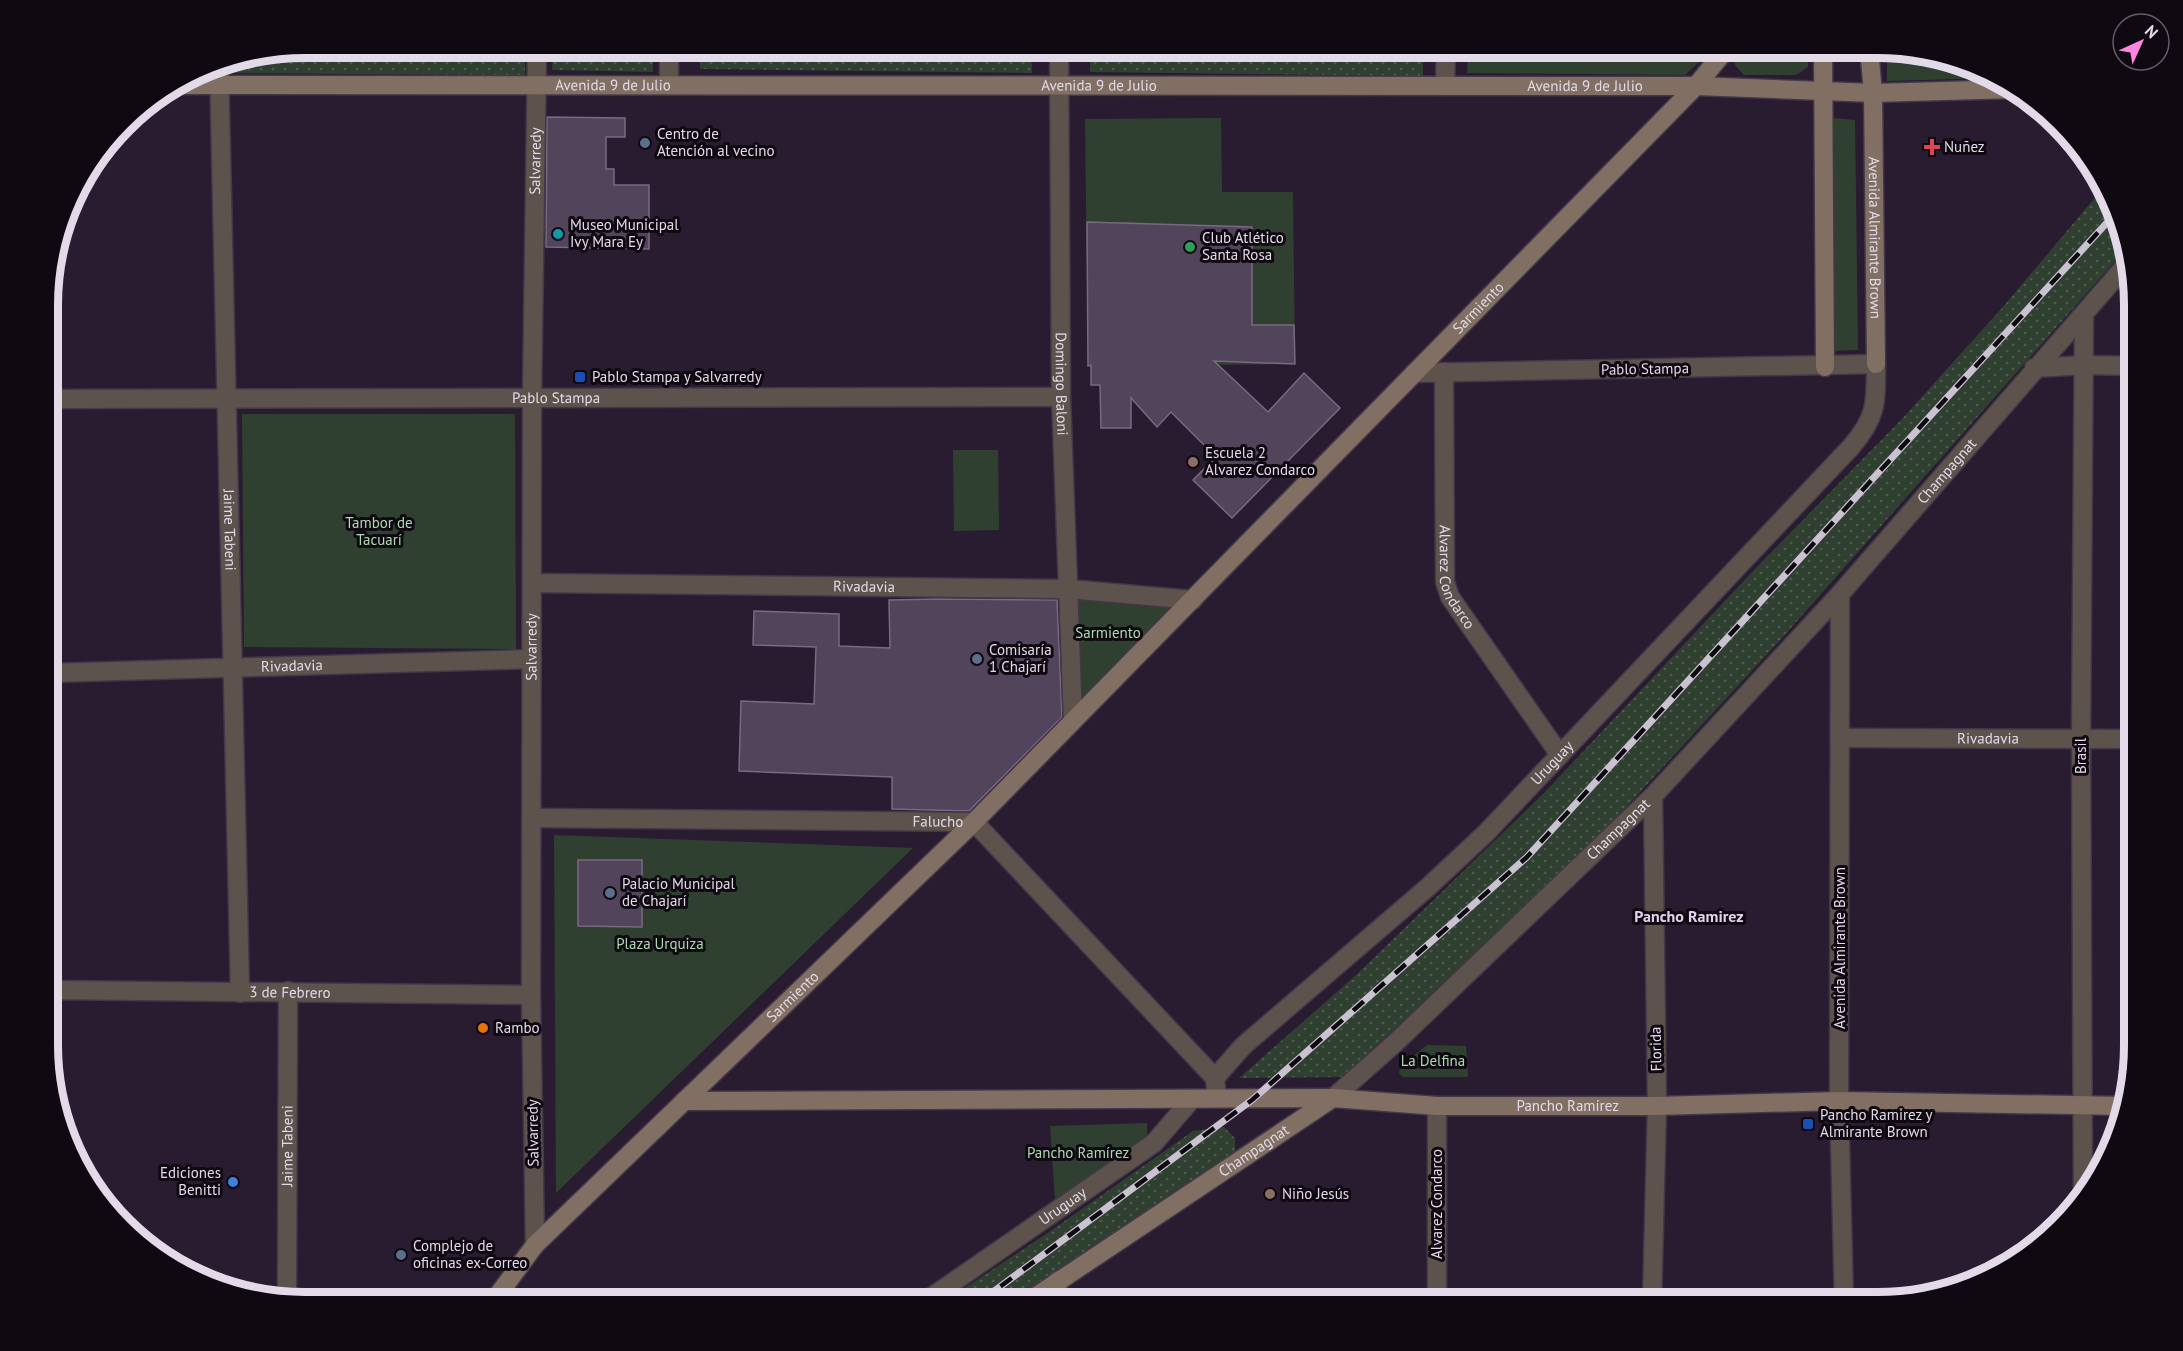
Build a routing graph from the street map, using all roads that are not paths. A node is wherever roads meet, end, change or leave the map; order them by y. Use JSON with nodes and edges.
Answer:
{"nodes":[{"id":1,"x":536,"y":58,"type":"edge"},
{"id":2,"x":669,"y":58,"type":"edge"},
{"id":3,"x":1059,"y":58,"type":"edge"},
{"id":4,"x":1446,"y":58,"type":"edge"},
{"id":5,"x":1719,"y":58,"type":"edge"},
{"id":6,"x":1823,"y":58,"type":"edge"},
{"id":7,"x":1870,"y":58,"type":"edge"},
{"id":8,"x":219,"y":74,"type":"edge"},
{"id":9,"x":220,"y":84,"type":"junction"},
{"id":10,"x":195,"y":85,"type":"edge"},
{"id":11,"x":535,"y":85,"type":"junction"},
{"id":12,"x":669,"y":85,"type":"junction"},
{"id":13,"x":1059,"y":86,"type":"junction"},
{"id":14,"x":1445,"y":86,"type":"junction"},
{"id":15,"x":1696,"y":86,"type":"junction"},
{"id":16,"x":1997,"y":90,"type":"edge"},
{"id":17,"x":1823,"y":93,"type":"junction"},
{"id":18,"x":1873,"y":93,"type":"junction"},
{"id":19,"x":2122,"y":270,"type":"edge"},
{"id":20,"x":2084,"y":315,"type":"junction"},
{"id":21,"x":1876,"y":364,"type":"junction"},
{"id":22,"x":2085,"y":365,"type":"junction"},
{"id":23,"x":2124,"y":366,"type":"edge"},
{"id":24,"x":1825,"y":367,"type":"junction"},
{"id":25,"x":2034,"y":368,"type":"junction"},
{"id":26,"x":1444,"y":372,"type":"junction"},
{"id":27,"x":1414,"y":373,"type":"junction"},
{"id":28,"x":1061,"y":397,"type":"junction"},
{"id":29,"x":532,"y":398,"type":"junction"},
{"id":30,"x":58,"y":399,"type":"edge"},
{"id":31,"x":227,"y":399,"type":"junction"},
{"id":32,"x":1868,"y":427,"type":"joint"},
{"id":33,"x":532,"y":583,"type":"junction"},
{"id":34,"x":1068,"y":589,"type":"junction"},
{"id":35,"x":1840,"y":594,"type":"junction"},
{"id":36,"x":1193,"y":600,"type":"junction"},
{"id":37,"x":532,"y":659,"type":"junction"},
{"id":38,"x":233,"y":667,"type":"junction"},
{"id":39,"x":58,"y":673,"type":"edge"},
{"id":40,"x":1073,"y":721,"type":"junction"},
{"id":41,"x":1841,"y":738,"type":"junction"},
{"id":42,"x":2124,"y":739,"type":"edge"},
{"id":43,"x":2081,"y":740,"type":"junction"},
{"id":44,"x":1560,"y":755,"type":"junction"},
{"id":45,"x":1653,"y":796,"type":"junction"},
{"id":46,"x":532,"y":818,"type":"junction"},
{"id":47,"x":974,"y":822,"type":"junction"},
{"id":48,"x":58,"y":990,"type":"edge"},
{"id":49,"x":288,"y":991,"type":"junction"},
{"id":50,"x":240,"y":993,"type":"junction"},
{"id":51,"x":531,"y":995,"type":"junction"},
{"id":52,"x":1215,"y":1078,"type":"junction"},
{"id":53,"x":1217,"y":1098,"type":"junction"},
{"id":54,"x":1333,"y":1098,"type":"junction"},
{"id":55,"x":1192,"y":1099,"type":"junction"},
{"id":56,"x":684,"y":1101,"type":"junction"},
{"id":57,"x":1839,"y":1101,"type":"junction"},
{"id":58,"x":1437,"y":1106,"type":"junction"},
{"id":59,"x":1657,"y":1106,"type":"junction"},
{"id":60,"x":2083,"y":1106,"type":"junction"},
{"id":61,"x":2117,"y":1106,"type":"edge"},
{"id":62,"x":2083,"y":1183,"type":"edge"},
{"id":63,"x":535,"y":1245,"type":"junction"},
{"id":64,"x":1058,"y":1280,"type":"junction"},
{"id":65,"x":287,"y":1292,"type":"edge"},
{"id":66,"x":500,"y":1292,"type":"edge"},
{"id":67,"x":939,"y":1292,"type":"edge"},
{"id":68,"x":1041,"y":1292,"type":"edge"},
{"id":69,"x":1058,"y":1292,"type":"edge"},
{"id":70,"x":1437,"y":1292,"type":"edge"},
{"id":71,"x":1652,"y":1292,"type":"edge"},
{"id":72,"x":1844,"y":1292,"type":"edge"}],
"edges":[{"from":1,"to":11,"type":"street","name":"Salvarredy"},
{"from":2,"to":12,"type":"street"},
{"from":3,"to":13,"type":"street","name":"Domingo Baloni"},
{"from":4,"to":14,"type":"street"},
{"from":5,"to":15,"type":"street","name":"Sarmiento"},
{"from":6,"to":17,"type":"street"},
{"from":7,"to":18,"type":"street","name":"Avenida Almirante Brown"},
{"from":8,"to":9,"type":"street","name":"Jaime Tabeni"},
{"from":9,"to":10,"type":"street","name":"Avenida 9 de Julio"},
{"from":9,"to":11,"type":"street","name":"Avenida 9 de Julio"},
{"from":9,"to":31,"type":"street","name":"Jaime Tabeni"},
{"from":11,"to":12,"type":"street","name":"Avenida 9 de Julio"},
{"from":11,"to":29,"type":"street","name":"Salvarredy"},
{"from":12,"to":13,"type":"street","name":"Avenida 9 de Julio"},
{"from":13,"to":14,"type":"street","name":"Avenida 9 de Julio"},
{"from":13,"to":28,"type":"street","name":"Domingo Baloni"},
{"from":14,"to":15,"type":"street","name":"Avenida 9 de Julio"},
{"from":15,"to":17,"type":"street","name":"Avenida 9 de Julio"},
{"from":15,"to":27,"type":"street","name":"Sarmiento"},
{"from":16,"to":18,"type":"street","name":"Avenida 9 de Julio"},
{"from":17,"to":18,"type":"street","name":"Avenida 9 de Julio"},
{"from":17,"to":24,"type":"street"},
{"from":18,"to":21,"type":"street","name":"Avenida Almirante Brown"},
{"from":19,"to":20,"type":"street","name":"Champagnat"},
{"from":20,"to":22,"type":"street","name":"Brasil"},
{"from":20,"to":25,"type":"street","name":"Champagnat"},
{"from":21,"to":24,"type":"street","name":"Pablo Stampa"},
{"from":21,"to":32,"type":"street","name":"Avenida Almirante Brown"},
{"from":22,"to":23,"type":"street"},
{"from":22,"to":25,"type":"street"},
{"from":22,"to":43,"type":"street","name":"Brasil"},
{"from":24,"to":26,"type":"street","name":"Pablo Stampa"},
{"from":25,"to":35,"type":"street","name":"Champagnat"},
{"from":26,"to":27,"type":"street","name":"Pablo Stampa"},
{"from":26,"to":44,"type":"street","name":"Alvarez Condarco"},
{"from":27,"to":36,"type":"street","name":"Sarmiento"},
{"from":28,"to":29,"type":"street","name":"Pablo Stampa"},
{"from":28,"to":34,"type":"street","name":"Domingo Baloni"},
{"from":29,"to":31,"type":"street","name":"Pablo Stampa"},
{"from":29,"to":33,"type":"street","name":"Salvarredy"},
{"from":30,"to":31,"type":"street","name":"Pablo Stampa"},
{"from":31,"to":38,"type":"street","name":"Jaime Tabeni"},
{"from":32,"to":44,"type":"street","name":"Uruguay"},
{"from":33,"to":34,"type":"street","name":"Rivadavia"},
{"from":33,"to":37,"type":"street","name":"Salvarredy"},
{"from":34,"to":36,"type":"street","name":"Rivadavia"},
{"from":34,"to":40,"type":"street","name":"Domingo Baloni"},
{"from":35,"to":41,"type":"street","name":"Avenida Almirante Brown"},
{"from":35,"to":45,"type":"street","name":"Champagnat"},
{"from":36,"to":40,"type":"street","name":"Sarmiento"},
{"from":37,"to":38,"type":"street","name":"Rivadavia"},
{"from":37,"to":46,"type":"street","name":"Salvarredy"},
{"from":38,"to":39,"type":"street","name":"Rivadavia"},
{"from":38,"to":50,"type":"street","name":"Jaime Tabeni"},
{"from":40,"to":47,"type":"street","name":"Sarmiento"},
{"from":41,"to":43,"type":"street","name":"Rivadavia"},
{"from":41,"to":57,"type":"street","name":"Avenida Almirante Brown"},
{"from":42,"to":43,"type":"street","name":"Rivadavia"},
{"from":43,"to":60,"type":"street","name":"Brasil"},
{"from":44,"to":52,"type":"street","name":"Uruguay"},
{"from":45,"to":54,"type":"street","name":"Champagnat"},
{"from":45,"to":59,"type":"street","name":"Florida"},
{"from":46,"to":47,"type":"street","name":"Falucho"},
{"from":46,"to":51,"type":"street","name":"Salvarredy"},
{"from":47,"to":52,"type":"street","name":"Falucho"},
{"from":47,"to":56,"type":"street","name":"Sarmiento"},
{"from":48,"to":50,"type":"street","name":"3 de Febrero"},
{"from":49,"to":50,"type":"street","name":"3 de Febrero"},
{"from":49,"to":51,"type":"street","name":"3 de Febrero"},
{"from":49,"to":65,"type":"street","name":"Jaime Tabeni"},
{"from":51,"to":63,"type":"street","name":"Salvarredy"},
{"from":52,"to":53,"type":"street"},
{"from":53,"to":54,"type":"street","name":"Pancho Ramírez"},
{"from":53,"to":55,"type":"street","name":"Pancho Ramírez"},
{"from":54,"to":58,"type":"street","name":"Pancho Ramírez"},
{"from":54,"to":64,"type":"street","name":"Champagnat"},
{"from":55,"to":56,"type":"street","name":"Pancho Ramírez"},
{"from":55,"to":67,"type":"street","name":"Uruguay"},
{"from":56,"to":63,"type":"street","name":"Sarmiento"},
{"from":57,"to":59,"type":"street","name":"Pancho Ramírez"},
{"from":57,"to":60,"type":"street","name":"Pancho Ramírez"},
{"from":57,"to":72,"type":"street","name":"Avenida Almirante Brown"},
{"from":58,"to":59,"type":"street","name":"Pancho Ramírez"},
{"from":58,"to":70,"type":"street","name":"Alvarez Condarco"},
{"from":59,"to":71,"type":"street","name":"Florida"},
{"from":60,"to":61,"type":"street","name":"Pancho Ramírez"},
{"from":60,"to":62,"type":"street","name":"Brasil"},
{"from":63,"to":66,"type":"street","name":"Sarmiento"},
{"from":64,"to":68,"type":"street","name":"Champagnat"},
{"from":64,"to":69,"type":"street"}]}
